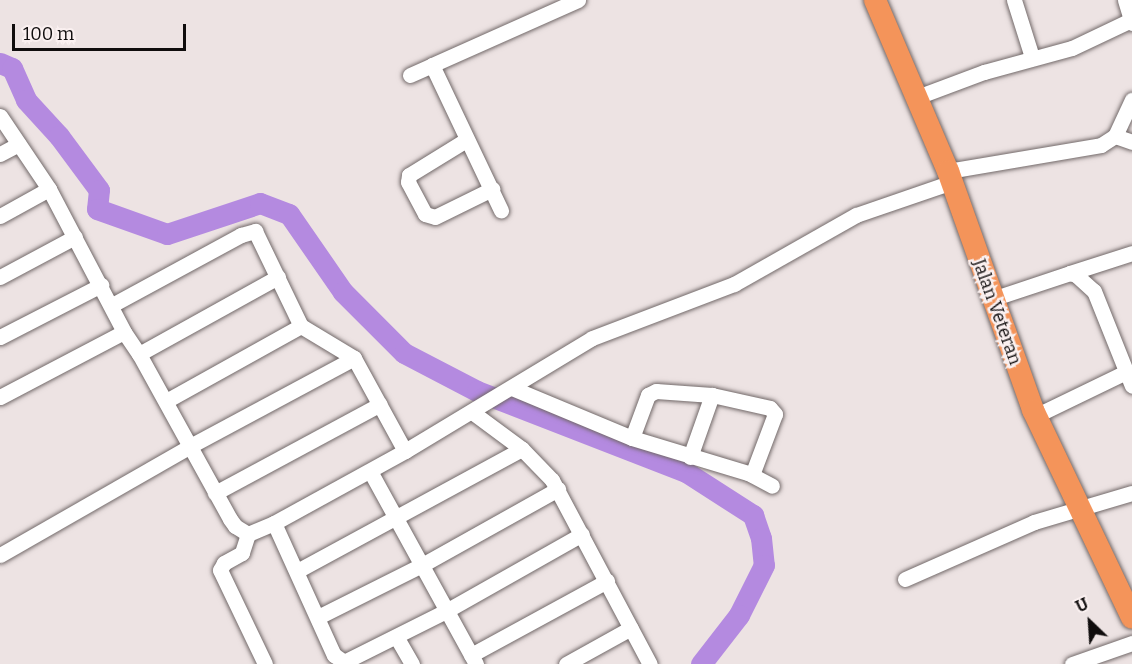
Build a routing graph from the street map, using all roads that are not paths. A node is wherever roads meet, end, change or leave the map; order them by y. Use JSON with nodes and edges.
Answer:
{"nodes":[{"id":1,"x":578,"y":0,"type":"edge"},
{"id":2,"x":875,"y":0,"type":"edge"},
{"id":3,"x":1014,"y":0,"type":"edge"},
{"id":4,"x":1125,"y":0,"type":"edge"},
{"id":5,"x":1132,"y":21,"type":"edge"},
{"id":6,"x":1032,"y":57,"type":"junction"},
{"id":7,"x":432,"y":64,"type":"junction"},
{"id":8,"x":410,"y":75,"type":"dead end"},
{"id":9,"x":917,"y":97,"type":"junction"},
{"id":10,"x":1132,"y":100,"type":"edge"},
{"id":11,"x":0,"y":116,"type":"edge"},
{"id":12,"x":1115,"y":136,"type":"junction"},
{"id":13,"x":11,"y":140,"type":"edge"},
{"id":14,"x":466,"y":140,"type":"junction"},
{"id":15,"x":1132,"y":142,"type":"edge"},
{"id":16,"x":0,"y":154,"type":"edge"},
{"id":17,"x":950,"y":176,"type":"junction"},
{"id":18,"x":49,"y":189,"type":"junction"},
{"id":19,"x":492,"y":189,"type":"junction"},
{"id":20,"x":501,"y":210,"type":"dead end"},
{"id":21,"x":0,"y":216,"type":"edge"},
{"id":22,"x":75,"y":237,"type":"junction"},
{"id":23,"x":1132,"y":253,"type":"edge"},
{"id":24,"x":1070,"y":273,"type":"junction"},
{"id":25,"x":0,"y":277,"type":"edge"},
{"id":26,"x":278,"y":278,"type":"junction"},
{"id":27,"x":100,"y":285,"type":"junction"},
{"id":28,"x":992,"y":299,"type":"junction"},
{"id":29,"x":112,"y":306,"type":"junction"},
{"id":30,"x":301,"y":326,"type":"junction"},
{"id":31,"x":124,"y":332,"type":"junction"},
{"id":32,"x":0,"y":337,"type":"edge"},
{"id":33,"x":139,"y":354,"type":"junction"},
{"id":34,"x":354,"y":358,"type":"junction"},
{"id":35,"x":1128,"y":371,"type":"edge"},
{"id":36,"x":511,"y":389,"type":"junction"},
{"id":37,"x":712,"y":395,"type":"junction"},
{"id":38,"x":0,"y":398,"type":"edge"},
{"id":39,"x":165,"y":401,"type":"junction"},
{"id":40,"x":380,"y":404,"type":"junction"},
{"id":41,"x":476,"y":409,"type":"junction"},
{"id":42,"x":1035,"y":416,"type":"junction"},
{"id":43,"x":632,"y":438,"type":"junction"},
{"id":44,"x":190,"y":446,"type":"junction"},
{"id":45,"x":522,"y":449,"type":"junction"},
{"id":46,"x":405,"y":451,"type":"junction"},
{"id":47,"x":690,"y":457,"type":"junction"},
{"id":48,"x":370,"y":471,"type":"junction"},
{"id":49,"x":752,"y":475,"type":"junction"},
{"id":50,"x":772,"y":486,"type":"dead end"},
{"id":51,"x":558,"y":489,"type":"junction"},
{"id":52,"x":216,"y":493,"type":"junction"},
{"id":53,"x":1132,"y":493,"type":"edge"},
{"id":54,"x":1078,"y":507,"type":"junction"},
{"id":55,"x":396,"y":519,"type":"junction"},
{"id":56,"x":274,"y":524,"type":"junction"},
{"id":57,"x":248,"y":534,"type":"junction"},
{"id":58,"x":582,"y":534,"type":"junction"},
{"id":59,"x":0,"y":555,"type":"edge"},
{"id":60,"x":422,"y":565,"type":"junction"},
{"id":61,"x":297,"y":571,"type":"junction"},
{"id":62,"x":905,"y":579,"type":"dead end"},
{"id":63,"x":607,"y":581,"type":"junction"},
{"id":64,"x":446,"y":612,"type":"junction"},
{"id":65,"x":318,"y":617,"type":"junction"},
{"id":66,"x":1132,"y":618,"type":"edge"},
{"id":67,"x":631,"y":628,"type":"junction"},
{"id":68,"x":397,"y":638,"type":"junction"},
{"id":69,"x":1132,"y":643,"type":"edge"},
{"id":70,"x":473,"y":660,"type":"edge"},
{"id":71,"x":265,"y":664,"type":"edge"},
{"id":72,"x":412,"y":664,"type":"edge"},
{"id":73,"x":566,"y":664,"type":"edge"},
{"id":74,"x":650,"y":664,"type":"edge"},
{"id":75,"x":1072,"y":664,"type":"edge"}],
"edges":[{"from":1,"to":7,"type":"street"},
{"from":2,"to":9,"type":"highway","name":"Jalan Veteran"},
{"from":3,"to":6,"type":"street"},
{"from":4,"to":5,"type":"street"},
{"from":5,"to":6,"type":"street"},
{"from":6,"to":9,"type":"street"},
{"from":7,"to":8,"type":"street"},
{"from":7,"to":14,"type":"street"},
{"from":9,"to":17,"type":"highway","name":"Jalan Veteran"},
{"from":10,"to":12,"type":"street"},
{"from":11,"to":13,"type":"street"},
{"from":12,"to":15,"type":"street"},
{"from":12,"to":17,"type":"street"},
{"from":13,"to":16,"type":"street"},
{"from":13,"to":18,"type":"street"},
{"from":14,"to":19,"type":"street"},
{"from":14,"to":19,"type":"street"},
{"from":17,"to":28,"type":"highway","name":"Jalan Veteran"},
{"from":17,"to":36,"type":"street"},
{"from":18,"to":21,"type":"street"},
{"from":18,"to":22,"type":"street"},
{"from":19,"to":20,"type":"street"},
{"from":22,"to":25,"type":"street"},
{"from":22,"to":27,"type":"street"},
{"from":23,"to":24,"type":"street"},
{"from":24,"to":28,"type":"street"},
{"from":24,"to":35,"type":"street"},
{"from":26,"to":29,"type":"street"},
{"from":26,"to":30,"type":"street"},
{"from":26,"to":33,"type":"street"},
{"from":27,"to":29,"type":"street"},
{"from":27,"to":32,"type":"street"},
{"from":28,"to":42,"type":"highway","name":"Jalan Veteran"},
{"from":29,"to":31,"type":"street"},
{"from":30,"to":34,"type":"street"},
{"from":30,"to":39,"type":"street"},
{"from":31,"to":33,"type":"street"},
{"from":31,"to":38,"type":"street"},
{"from":33,"to":39,"type":"street"},
{"from":34,"to":40,"type":"street"},
{"from":34,"to":44,"type":"street"},
{"from":35,"to":42,"type":"street"},
{"from":36,"to":41,"type":"street"},
{"from":36,"to":43,"type":"street"},
{"from":37,"to":43,"type":"street"},
{"from":37,"to":47,"type":"street"},
{"from":37,"to":49,"type":"street"},
{"from":39,"to":44,"type":"street"},
{"from":40,"to":46,"type":"street"},
{"from":40,"to":52,"type":"street"},
{"from":41,"to":45,"type":"street"},
{"from":41,"to":46,"type":"street"},
{"from":42,"to":54,"type":"highway","name":"Jalan Veteran"},
{"from":43,"to":47,"type":"street"},
{"from":44,"to":52,"type":"street"},
{"from":44,"to":59,"type":"street"},
{"from":45,"to":51,"type":"street"},
{"from":45,"to":55,"type":"street"},
{"from":46,"to":48,"type":"street"},
{"from":47,"to":49,"type":"street"},
{"from":48,"to":55,"type":"street"},
{"from":48,"to":56,"type":"street"},
{"from":49,"to":50,"type":"street"},
{"from":51,"to":58,"type":"street"},
{"from":51,"to":60,"type":"street"},
{"from":52,"to":57,"type":"street"},
{"from":53,"to":54,"type":"street"},
{"from":54,"to":62,"type":"street"},
{"from":54,"to":66,"type":"highway","name":"Jalan Veteran"},
{"from":55,"to":60,"type":"street"},
{"from":55,"to":61,"type":"street"},
{"from":56,"to":57,"type":"street"},
{"from":56,"to":61,"type":"street"},
{"from":57,"to":71,"type":"street"},
{"from":58,"to":63,"type":"street"},
{"from":58,"to":64,"type":"street"},
{"from":60,"to":64,"type":"street"},
{"from":60,"to":65,"type":"street"},
{"from":61,"to":65,"type":"street"},
{"from":63,"to":67,"type":"street"},
{"from":63,"to":70,"type":"street"},
{"from":64,"to":68,"type":"street"},
{"from":64,"to":70,"type":"street"},
{"from":65,"to":68,"type":"street"},
{"from":67,"to":73,"type":"street"},
{"from":67,"to":74,"type":"street"},
{"from":68,"to":72,"type":"street"},
{"from":69,"to":75,"type":"street"}]}
